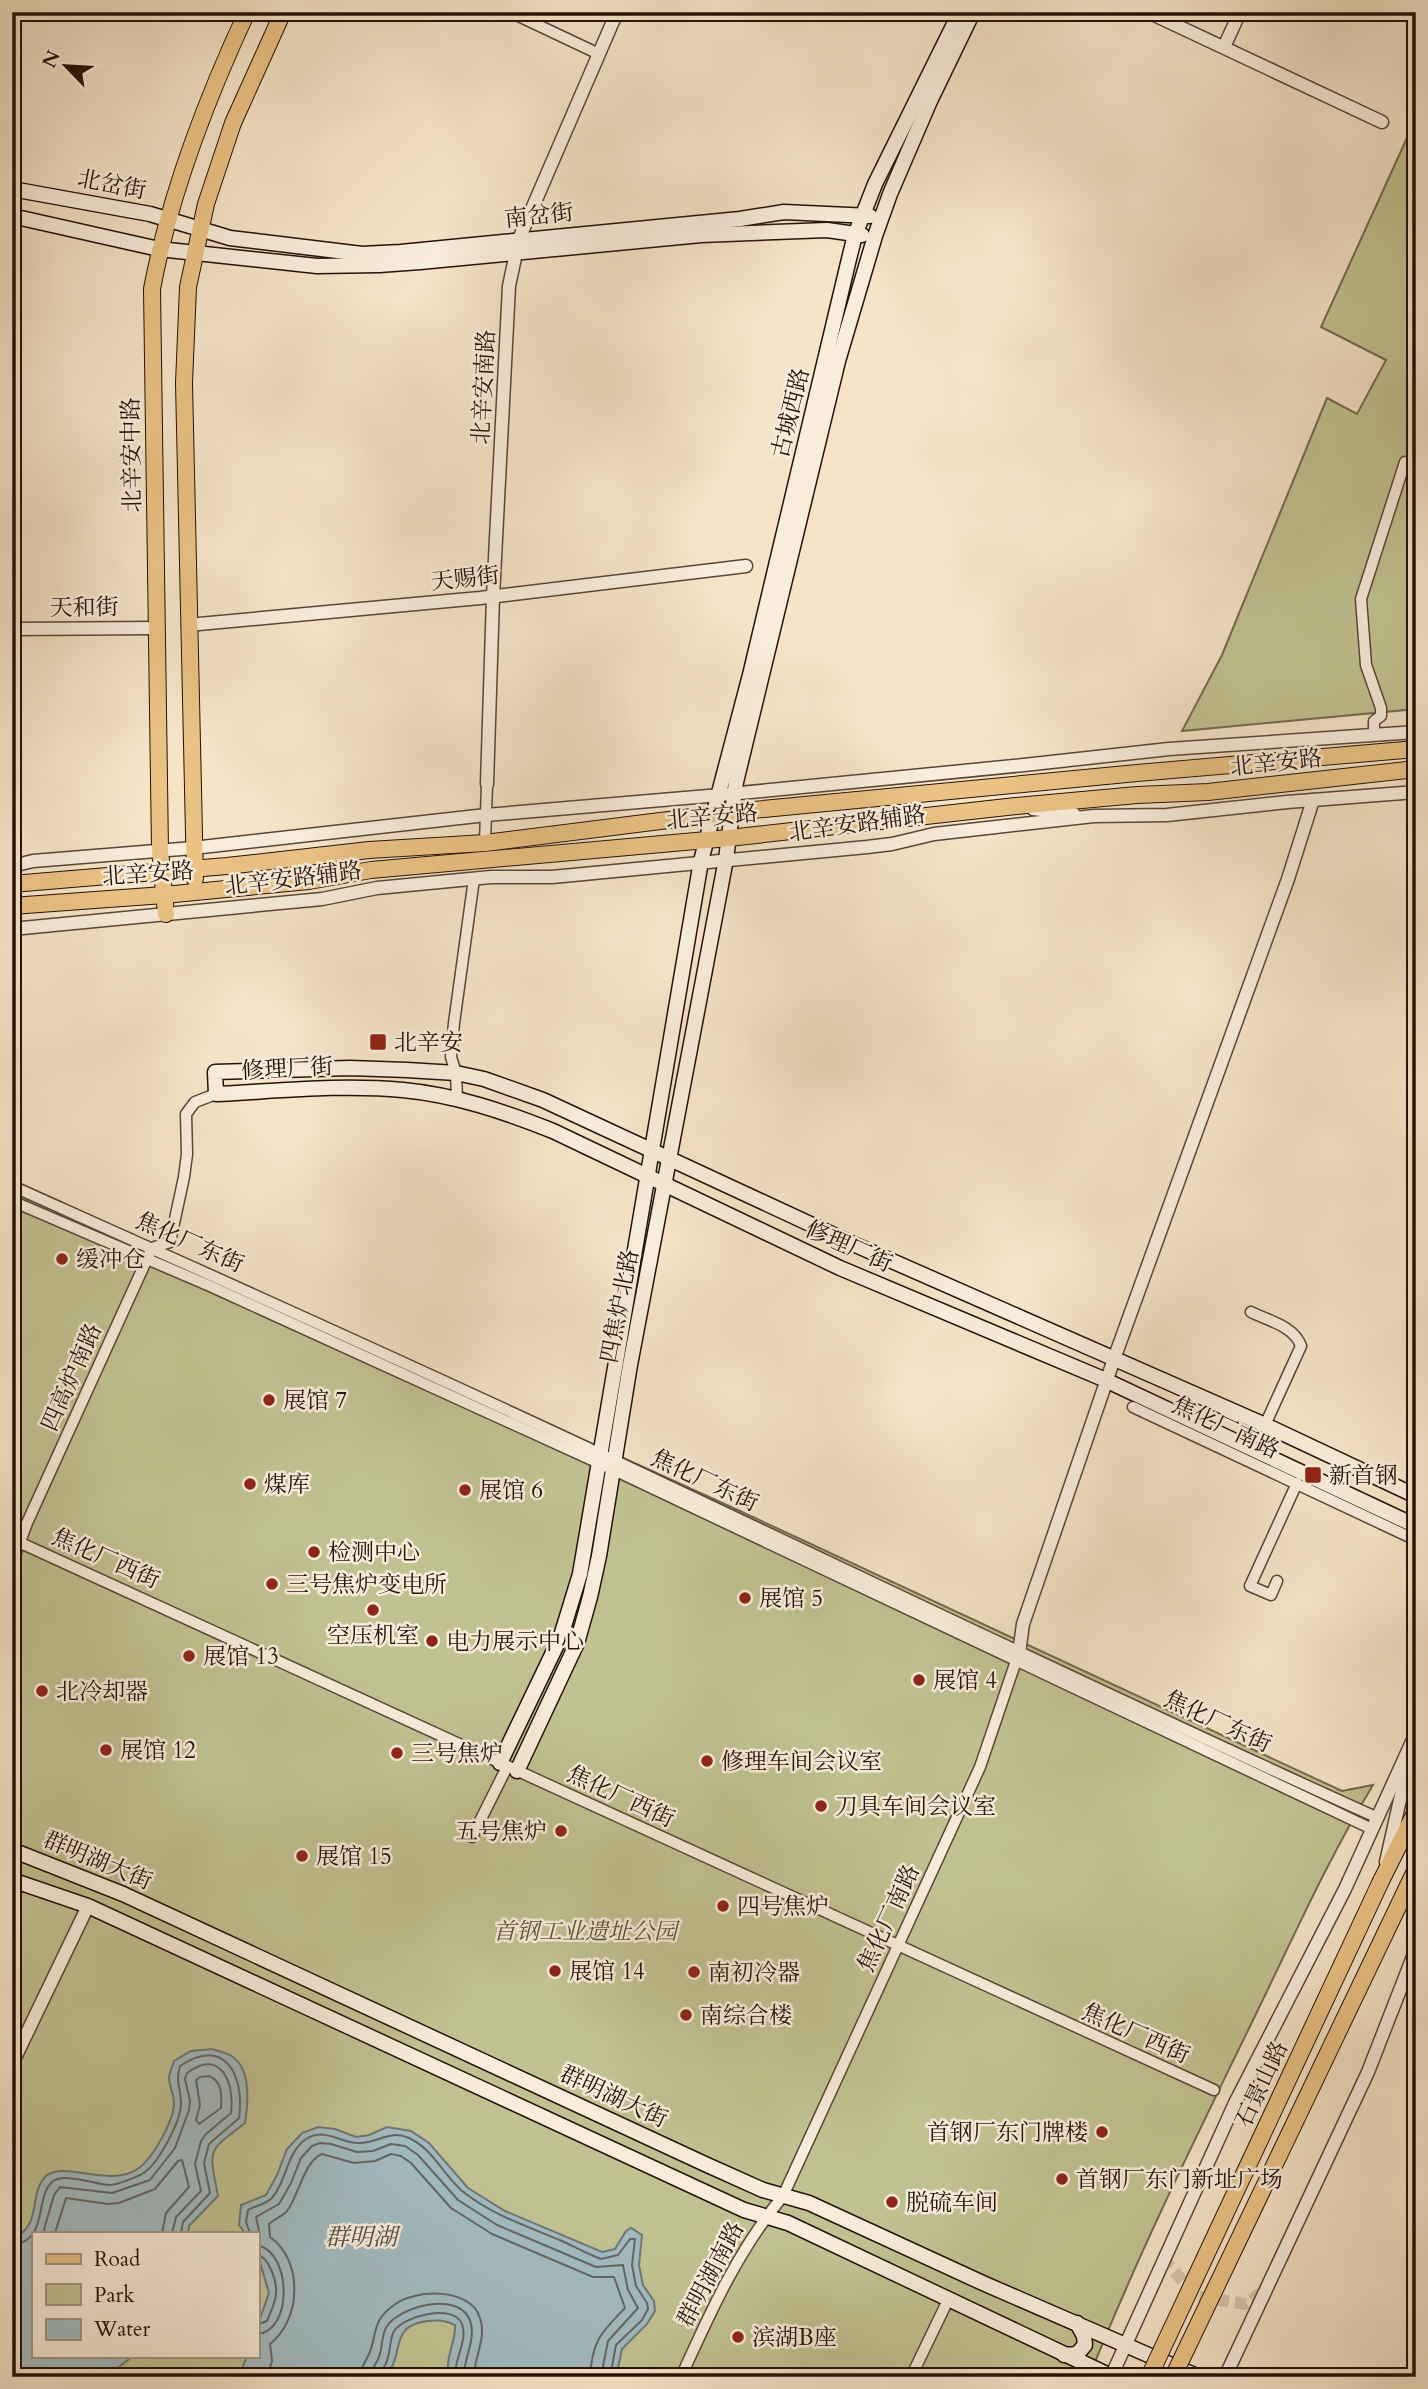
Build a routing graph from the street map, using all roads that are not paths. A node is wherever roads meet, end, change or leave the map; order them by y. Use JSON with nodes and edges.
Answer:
{"nodes":[{"id":1,"x":247,"y":12,"type":"edge"},
{"id":2,"x":284,"y":12,"type":"edge"},
{"id":3,"x":510,"y":12,"type":"edge"},
{"id":4,"x":617,"y":12,"type":"edge"},
{"id":5,"x":960,"y":12,"type":"edge"},
{"id":6,"x":973,"y":12,"type":"edge"},
{"id":7,"x":1148,"y":12,"type":"edge"},
{"id":8,"x":1240,"y":12,"type":"edge"},
{"id":9,"x":1224,"y":47,"type":"junction"},
{"id":10,"x":599,"y":54,"type":"junction"},
{"id":11,"x":1382,"y":122,"type":"dead end"},
{"id":12,"x":12,"y":189,"type":"edge"},
{"id":13,"x":12,"y":216,"type":"edge"},
{"id":14,"x":863,"y":216,"type":"junction"},
{"id":15,"x":882,"y":217,"type":"junction"},
{"id":16,"x":168,"y":221,"type":"junction"},
{"id":17,"x":201,"y":229,"type":"junction"},
{"id":18,"x":855,"y":235,"type":"junction"},
{"id":19,"x":874,"y":236,"type":"junction"},
{"id":20,"x":517,"y":246,"type":"junction"},
{"id":21,"x":159,"y":249,"type":"junction"},
{"id":22,"x":195,"y":253,"type":"junction"},
{"id":23,"x":1405,"y":462,"type":"dead end"},
{"id":24,"x":746,"y":566,"type":"dead end"},
{"id":25,"x":493,"y":597,"type":"junction"},
{"id":26,"x":188,"y":625,"type":"junction"},
{"id":27,"x":156,"y":628,"type":"junction"},
{"id":28,"x":12,"y":629,"type":"edge"},
{"id":29,"x":1416,"y":732,"type":"edge"},
{"id":30,"x":1374,"y":734,"type":"junction"},
{"id":31,"x":1416,"y":749,"type":"edge"},
{"id":32,"x":1024,"y":765,"type":"junction"},
{"id":33,"x":1416,"y":769,"type":"edge"},
{"id":34,"x":909,"y":776,"type":"junction"},
{"id":35,"x":487,"y":784,"type":"joint"},
{"id":36,"x":1024,"y":784,"type":"junction"},
{"id":37,"x":968,"y":790,"type":"junction"},
{"id":38,"x":1416,"y":792,"type":"edge"},
{"id":39,"x":727,"y":794,"type":"junction"},
{"id":40,"x":1313,"y":800,"type":"junction"},
{"id":41,"x":1016,"y":806,"type":"junction"},
{"id":42,"x":732,"y":812,"type":"junction"},
{"id":43,"x":486,"y":815,"type":"junction"},
{"id":44,"x":714,"y":816,"type":"junction"},
{"id":45,"x":1094,"y":816,"type":"junction"},
{"id":46,"x":729,"y":838,"type":"junction"},
{"id":47,"x":707,"y":839,"type":"junction"},
{"id":48,"x":485,"y":843,"type":"junction"},
{"id":49,"x":193,"y":848,"type":"junction"},
{"id":50,"x":160,"y":850,"type":"junction"},
{"id":51,"x":726,"y":859,"type":"junction"},
{"id":52,"x":701,"y":861,"type":"junction"},
{"id":53,"x":12,"y":866,"type":"edge"},
{"id":54,"x":412,"y":866,"type":"junction"},
{"id":55,"x":194,"y":869,"type":"junction"},
{"id":56,"x":163,"y":870,"type":"junction"},
{"id":57,"x":474,"y":879,"type":"junction"},
{"id":58,"x":12,"y":884,"type":"edge"},
{"id":59,"x":197,"y":892,"type":"junction"},
{"id":60,"x":164,"y":895,"type":"junction"},
{"id":61,"x":12,"y":906,"type":"edge"},
{"id":62,"x":166,"y":914,"type":"junction"},
{"id":63,"x":12,"y":929,"type":"edge"},
{"id":64,"x":456,"y":1073,"type":"junction"},
{"id":65,"x":216,"y":1094,"type":"junction"},
{"id":66,"x":457,"y":1099,"type":"junction"},
{"id":67,"x":651,"y":1149,"type":"junction"},
{"id":68,"x":669,"y":1158,"type":"junction"},
{"id":69,"x":647,"y":1175,"type":"junction"},
{"id":70,"x":664,"y":1184,"type":"junction"},
{"id":71,"x":12,"y":1186,"type":"edge"},
{"id":72,"x":12,"y":1201,"type":"edge"},
{"id":73,"x":152,"y":1248,"type":"junction"},
{"id":74,"x":147,"y":1260,"type":"junction"},
{"id":75,"x":1251,"y":1312,"type":"dead end"},
{"id":76,"x":1114,"y":1359,"type":"junction"},
{"id":77,"x":1107,"y":1381,"type":"junction"},
{"id":78,"x":1133,"y":1407,"type":"dead end"},
{"id":79,"x":1265,"y":1425,"type":"junction"},
{"id":80,"x":599,"y":1458,"type":"junction"},
{"id":81,"x":615,"y":1465,"type":"junction"},
{"id":82,"x":1297,"y":1483,"type":"junction"},
{"id":83,"x":1416,"y":1496,"type":"edge"},
{"id":84,"x":1416,"y":1526,"type":"edge"},
{"id":85,"x":16,"y":1540,"type":"edge"},
{"id":86,"x":1416,"y":1540,"type":"edge"},
{"id":87,"x":12,"y":1563,"type":"edge"},
{"id":88,"x":1277,"y":1581,"type":"dead end"},
{"id":89,"x":1018,"y":1656,"type":"junction"},
{"id":90,"x":1416,"y":1733,"type":"edge"},
{"id":91,"x":1416,"y":1744,"type":"edge"},
{"id":92,"x":508,"y":1767,"type":"junction"},
{"id":93,"x":1416,"y":1811,"type":"edge"},
{"id":94,"x":1375,"y":1823,"type":"junction"},
{"id":95,"x":472,"y":1837,"type":"dead end"},
{"id":96,"x":12,"y":1850,"type":"edge"},
{"id":97,"x":1416,"y":1869,"type":"edge"},
{"id":98,"x":12,"y":1880,"type":"edge"},
{"id":99,"x":1381,"y":1881,"type":"junction"},
{"id":100,"x":88,"y":1906,"type":"junction"},
{"id":101,"x":898,"y":1947,"type":"junction"},
{"id":102,"x":1416,"y":1949,"type":"edge"},
{"id":103,"x":12,"y":2064,"type":"edge"},
{"id":104,"x":1214,"y":2090,"type":"dead end"},
{"id":105,"x":783,"y":2196,"type":"junction"},
{"id":106,"x":766,"y":2216,"type":"junction"},
{"id":107,"x":948,"y":2298,"type":"junction"},
{"id":108,"x":1077,"y":2323,"type":"junction"},
{"id":109,"x":1124,"y":2344,"type":"junction"},
{"id":110,"x":1064,"y":2355,"type":"junction"},
{"id":111,"x":1112,"y":2376,"type":"edge"},
{"id":112,"x":681,"y":2377,"type":"edge"},
{"id":113,"x":911,"y":2377,"type":"edge"},
{"id":114,"x":1149,"y":2377,"type":"edge"},
{"id":115,"x":1173,"y":2377,"type":"edge"},
{"id":116,"x":1199,"y":2377,"type":"edge"},
{"id":117,"x":1225,"y":2377,"type":"edge"}],
"edges":[{"from":1,"to":16,"type":"main road","name":"北辛安中路"},
{"from":2,"to":17,"type":"main road"},
{"from":3,"to":10,"type":"street"},
{"from":4,"to":10,"type":"street","name":"北辛安南路"},
{"from":5,"to":14,"type":"main road","name":"古城西路"},
{"from":6,"to":15,"type":"main road","name":"古城西路"},
{"from":7,"to":9,"type":"street"},
{"from":8,"to":9,"type":"street"},
{"from":9,"to":11,"type":"street"},
{"from":10,"to":20,"type":"street","name":"北辛安南路"},
{"from":12,"to":16,"type":"main road","name":"北岔街"},
{"from":13,"to":21,"type":"main road"},
{"from":14,"to":15,"type":"main road","name":"南岔街"},
{"from":14,"to":18,"type":"main road","name":"古城西路"},
{"from":14,"to":20,"type":"main road","name":"南岔街"},
{"from":15,"to":19,"type":"main road","name":"古城西路"},
{"from":16,"to":17,"type":"main road","name":"北岔街"},
{"from":16,"to":21,"type":"main road","name":"北辛安中路"},
{"from":17,"to":20,"type":"main road","name":"南岔街"},
{"from":17,"to":22,"type":"main road"},
{"from":18,"to":19,"type":"main road","name":"南岔街"},
{"from":18,"to":20,"type":"main road","name":"南岔街"},
{"from":18,"to":39,"type":"main road","name":"古城西路"},
{"from":19,"to":39,"type":"main road","name":"古城西路"},
{"from":20,"to":22,"type":"main road","name":"南岔街"},
{"from":20,"to":25,"type":"street","name":"北辛安南路"},
{"from":21,"to":22,"type":"main road"},
{"from":21,"to":27,"type":"main road","name":"北辛安中路"},
{"from":22,"to":26,"type":"main road"},
{"from":23,"to":30,"type":"street"},
{"from":24,"to":25,"type":"street","name":"天赐街"},
{"from":25,"to":26,"type":"street","name":"天赐街"},
{"from":25,"to":35,"type":"street","name":"北辛安南路"},
{"from":26,"to":49,"type":"main road"},
{"from":27,"to":28,"type":"street","name":"天和街"},
{"from":27,"to":50,"type":"main road","name":"北辛安中路"},
{"from":29,"to":30,"type":"street","name":"北辛安路辅路"},
{"from":30,"to":32,"type":"street","name":"北辛安路辅路"},
{"from":31,"to":36,"type":"main road","name":"北辛安路"},
{"from":32,"to":34,"type":"street","name":"北辛安路辅路"},
{"from":32,"to":36,"type":"street"},
{"from":33,"to":41,"type":"main road","name":"北辛安路"},
{"from":34,"to":37,"type":"street"},
{"from":34,"to":39,"type":"street","name":"北辛安路辅路"},
{"from":35,"to":43,"type":"street"},
{"from":36,"to":37,"type":"main road","name":"北辛安路"},
{"from":37,"to":42,"type":"main road","name":"北辛安路"},
{"from":38,"to":40,"type":"street","name":"北辛安路辅路"},
{"from":39,"to":42,"type":"main road","name":"古城西路"},
{"from":39,"to":43,"type":"street","name":"北辛安路辅路"},
{"from":39,"to":44,"type":"main road","name":"古城西路"},
{"from":40,"to":45,"type":"street","name":"北辛安路辅路"},
{"from":40,"to":76,"type":"street"},
{"from":41,"to":45,"type":"street"},
{"from":41,"to":46,"type":"main road","name":"北辛安路"},
{"from":42,"to":44,"type":"main road","name":"北辛安路"},
{"from":42,"to":46,"type":"main road","name":"古城西路"},
{"from":43,"to":48,"type":"street"},
{"from":43,"to":49,"type":"street","name":"北辛安路辅路"},
{"from":44,"to":47,"type":"main road","name":"古城西路"},
{"from":44,"to":48,"type":"main road","name":"北辛安路"},
{"from":45,"to":51,"type":"street","name":"北辛安路辅路"},
{"from":46,"to":47,"type":"main road","name":"北辛安路"},
{"from":46,"to":51,"type":"main road","name":"四焦炉北路"},
{"from":47,"to":52,"type":"main road","name":"四焦炉北路"},
{"from":47,"to":54,"type":"main road","name":"北辛安路"},
{"from":48,"to":55,"type":"main road","name":"北辛安路"},
{"from":49,"to":50,"type":"street","name":"北辛安路辅路"},
{"from":49,"to":55,"type":"main road"},
{"from":50,"to":53,"type":"street","name":"北辛安路辅路"},
{"from":50,"to":56,"type":"main road","name":"北辛安中路"},
{"from":51,"to":52,"type":"street","name":"北辛安路辅路"},
{"from":51,"to":68,"type":"main road","name":"四焦炉北路"},
{"from":52,"to":57,"type":"street","name":"北辛安路辅路"},
{"from":52,"to":67,"type":"main road","name":"四焦炉北路"},
{"from":54,"to":57,"type":"street"},
{"from":54,"to":59,"type":"main road","name":"北辛安路"},
{"from":55,"to":56,"type":"main road","name":"北辛安路"},
{"from":55,"to":59,"type":"main road"},
{"from":56,"to":58,"type":"main road","name":"北辛安路"},
{"from":56,"to":60,"type":"main road","name":"北辛安中路"},
{"from":57,"to":62,"type":"street","name":"北辛安路辅路"},
{"from":57,"to":64,"type":"street"},
{"from":59,"to":60,"type":"main road","name":"北辛安路"},
{"from":60,"to":61,"type":"main road","name":"北辛安路"},
{"from":60,"to":62,"type":"main road","name":"北辛安中路"},
{"from":62,"to":63,"type":"street","name":"北辛安路辅路"},
{"from":64,"to":65,"type":"main road","name":"修理厂街"},
{"from":64,"to":66,"type":"street"},
{"from":64,"to":67,"type":"main road","name":"修理厂街"},
{"from":65,"to":66,"type":"main road","name":"修理厂街"},
{"from":65,"to":73,"type":"street"},
{"from":66,"to":69,"type":"main road","name":"修理厂街"},
{"from":67,"to":68,"type":"main road","name":"修理厂街"},
{"from":67,"to":69,"type":"main road","name":"四焦炉北路"},
{"from":68,"to":70,"type":"main road","name":"四焦炉北路"},
{"from":68,"to":76,"type":"main road","name":"修理厂街"},
{"from":69,"to":70,"type":"main road","name":"修理厂街"},
{"from":69,"to":80,"type":"main road","name":"四焦炉北路"},
{"from":70,"to":77,"type":"main road","name":"修理厂街"},
{"from":70,"to":81,"type":"main road","name":"四焦炉北路"},
{"from":71,"to":73,"type":"street","name":"焦化厂东街"},
{"from":72,"to":74,"type":"street","name":"焦化厂东街"},
{"from":73,"to":74,"type":"street","name":"四高炉南路"},
{"from":73,"to":80,"type":"street","name":"焦化厂东街"},
{"from":74,"to":80,"type":"street","name":"焦化厂东街"},
{"from":74,"to":85,"type":"street","name":"四高炉南路"},
{"from":75,"to":79,"type":"street"},
{"from":76,"to":77,"type":"street"},
{"from":76,"to":79,"type":"main road","name":"修理厂街"},
{"from":77,"to":84,"type":"main road","name":"修理厂街"},
{"from":77,"to":89,"type":"street"},
{"from":78,"to":82,"type":"street","name":"焦化厂南路"},
{"from":79,"to":83,"type":"main road","name":"修理厂街"},
{"from":80,"to":81,"type":"street","name":"焦化厂东街"},
{"from":80,"to":92,"type":"main road","name":"四焦炉北路"},
{"from":81,"to":89,"type":"street","name":"焦化厂东街"},
{"from":81,"to":92,"type":"main road","name":"四焦炉北路"},
{"from":82,"to":86,"type":"street","name":"焦化厂南路"},
{"from":82,"to":88,"type":"street"},
{"from":85,"to":87,"type":"street","name":"四高炉南路"},
{"from":85,"to":92,"type":"street","name":"焦化厂西街"},
{"from":89,"to":94,"type":"street","name":"焦化厂东街"},
{"from":89,"to":101,"type":"street","name":"焦化厂南路"},
{"from":90,"to":94,"type":"street"},
{"from":91,"to":99,"type":"street"},
{"from":92,"to":95,"type":"street"},
{"from":92,"to":101,"type":"street","name":"焦化厂西街"},
{"from":93,"to":99,"type":"main road","name":"石景山路"},
{"from":94,"to":109,"type":"street"},
{"from":96,"to":105,"type":"main road","name":"群明湖大街"},
{"from":97,"to":115,"type":"main road","name":"石景山路","bridge":true},
{"from":98,"to":100,"type":"main road","name":"群明湖大街"},
{"from":99,"to":114,"type":"main road","name":"石景山路","bridge":true},
{"from":100,"to":103,"type":"street"},
{"from":100,"to":106,"type":"main road","name":"群明湖大街"},
{"from":101,"to":104,"type":"street","name":"焦化厂西街"},
{"from":101,"to":105,"type":"street","name":"焦化厂南路"},
{"from":102,"to":117,"type":"street"},
{"from":105,"to":106,"type":"street","name":"群明湖南路"},
{"from":105,"to":108,"type":"main road","name":"群明湖大街"},
{"from":106,"to":107,"type":"main road","name":"群明湖大街"},
{"from":106,"to":112,"type":"street","name":"群明湖南路"},
{"from":107,"to":110,"type":"main road","name":"群明湖大街"},
{"from":107,"to":113,"type":"street"},
{"from":108,"to":109,"type":"main road","name":"群明湖大街"},
{"from":108,"to":110,"type":"main road"},
{"from":109,"to":111,"type":"street"},
{"from":109,"to":116,"type":"main road","name":"群明湖大街"},
{"from":110,"to":111,"type":"main road","name":"群明湖大街"}]}
